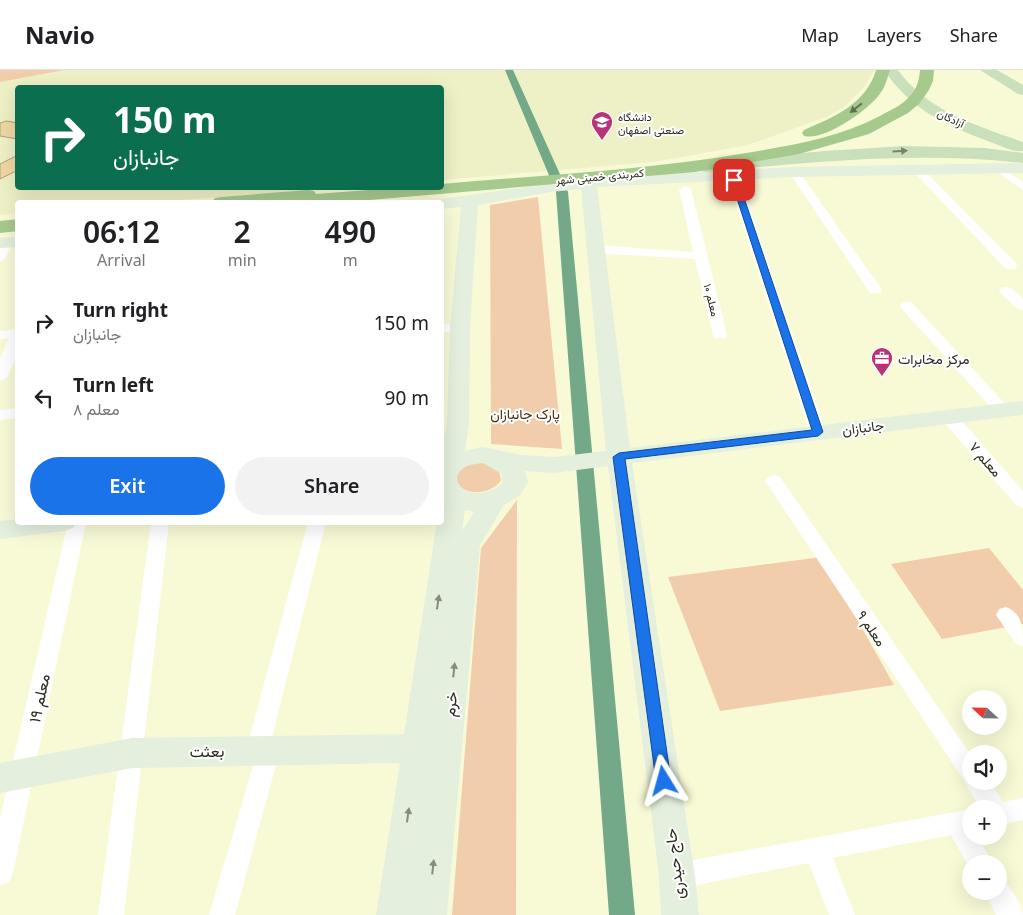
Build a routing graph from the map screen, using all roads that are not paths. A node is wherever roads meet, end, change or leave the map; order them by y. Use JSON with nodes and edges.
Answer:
{"nodes":[{"id":1,"x":883,"y":70,"type":"edge"},
{"id":2,"x":891,"y":70,"type":"edge"},
{"id":3,"x":927,"y":70,"type":"edge"},
{"id":4,"x":987,"y":70,"type":"edge"},
{"id":5,"x":1023,"y":91,"type":"edge"},
{"id":6,"x":964,"y":124,"type":"junction"},
{"id":7,"x":1023,"y":135,"type":"edge"},
{"id":8,"x":1023,"y":148,"type":"edge"},
{"id":9,"x":1023,"y":159,"type":"edge"},
{"id":10,"x":695,"y":168,"type":"junction"},
{"id":11,"x":998,"y":168,"type":"junction"},
{"id":12,"x":1023,"y":168,"type":"edge"},
{"id":13,"x":917,"y":169,"type":"junction"},
{"id":14,"x":794,"y":172,"type":"junction"},
{"id":15,"x":858,"y":172,"type":"junction"},
{"id":16,"x":577,"y":180,"type":"junction"},
{"id":17,"x":734,"y":180,"type":"dead end"},
{"id":18,"x":489,"y":183,"type":"junction"},
{"id":19,"x":444,"y":185,"type":"edge"},
{"id":20,"x":444,"y":187,"type":"edge"},
{"id":21,"x":1023,"y":187,"type":"edge"},
{"id":22,"x":685,"y":188,"type":"dead end"},
{"id":23,"x":380,"y":190,"type":"edge"},
{"id":24,"x":415,"y":190,"type":"edge"},
{"id":25,"x":248,"y":200,"type":"edge"},
{"id":26,"x":310,"y":200,"type":"edge"},
{"id":27,"x":470,"y":201,"type":"junction"},
{"id":28,"x":444,"y":204,"type":"edge"},
{"id":29,"x":15,"y":219,"type":"edge"},
{"id":30,"x":0,"y":220,"type":"edge"},
{"id":31,"x":15,"y":229,"type":"edge"},
{"id":32,"x":5,"y":242,"type":"edge"},
{"id":33,"x":595,"y":249,"type":"junction"},
{"id":34,"x":702,"y":260,"type":"junction"},
{"id":35,"x":1012,"y":266,"type":"dead end"},
{"id":36,"x":874,"y":290,"type":"dead end"},
{"id":37,"x":1006,"y":291,"type":"dead end"},
{"id":38,"x":907,"y":306,"type":"dead end"},
{"id":39,"x":1023,"y":306,"type":"edge"},
{"id":40,"x":451,"y":328,"type":"edge"},
{"id":41,"x":15,"y":333,"type":"edge"},
{"id":42,"x":0,"y":335,"type":"edge"},
{"id":43,"x":720,"y":335,"type":"dead end"},
{"id":44,"x":15,"y":340,"type":"edge"},
{"id":45,"x":0,"y":376,"type":"edge"},
{"id":46,"x":1012,"y":409,"type":"edge"},
{"id":47,"x":15,"y":413,"type":"edge"},
{"id":48,"x":0,"y":415,"type":"edge"},
{"id":49,"x":949,"y":416,"type":"junction"},
{"id":50,"x":458,"y":424,"type":"junction"},
{"id":51,"x":818,"y":432,"type":"junction"},
{"id":52,"x":492,"y":457,"type":"junction"},
{"id":53,"x":606,"y":458,"type":"junction"},
{"id":54,"x":554,"y":465,"type":"junction"},
{"id":55,"x":448,"y":481,"type":"edge"},
{"id":56,"x":774,"y":481,"type":"dead end"},
{"id":57,"x":502,"y":495,"type":"junction"},
{"id":58,"x":1023,"y":502,"type":"edge"},
{"id":59,"x":44,"y":525,"type":"edge"},
{"id":60,"x":61,"y":525,"type":"edge"},
{"id":61,"x":160,"y":525,"type":"edge"},
{"id":62,"x":317,"y":525,"type":"edge"},
{"id":63,"x":0,"y":530,"type":"edge"},
{"id":64,"x":456,"y":545,"type":"junction"},
{"id":65,"x":1006,"y":615,"type":"dead end"},
{"id":66,"x":1023,"y":638,"type":"edge"},
{"id":67,"x":417,"y":748,"type":"junction"},
{"id":68,"x":263,"y":750,"type":"junction"},
{"id":69,"x":132,"y":753,"type":"junction"},
{"id":70,"x":962,"y":761,"type":"edge"},
{"id":71,"x":12,"y":775,"type":"edge"},
{"id":72,"x":1023,"y":809,"type":"edge"},
{"id":73,"x":1007,"y":812,"type":"edge"},
{"id":74,"x":962,"y":821,"type":"edge"},
{"id":75,"x":817,"y":850,"type":"junction"},
{"id":76,"x":0,"y":873,"type":"edge"},
{"id":77,"x":677,"y":876,"type":"junction"},
{"id":78,"x":1002,"y":900,"type":"edge"},
{"id":79,"x":111,"y":915,"type":"edge"},
{"id":80,"x":222,"y":915,"type":"edge"},
{"id":81,"x":395,"y":915,"type":"edge"},
{"id":82,"x":428,"y":915,"type":"edge"},
{"id":83,"x":680,"y":915,"type":"edge"},
{"id":84,"x":842,"y":915,"type":"edge"},
{"id":85,"x":1011,"y":915,"type":"edge"}],
"edges":[{"from":1,"to":16,"type":"highway","name":"کمربندی خمینی شهر","one_way":true},
{"from":2,"to":6,"type":"main road","name":"آزادگان"},
{"from":3,"to":10,"type":"highway","name":"کمربندی خمینی شهر"},
{"from":4,"to":5,"type":"main road"},
{"from":6,"to":7,"type":"main road"},
{"from":6,"to":8,"type":"main road","name":"آزادگان"},
{"from":10,"to":9,"type":"main road","one_way":true},
{"from":9,"to":15,"type":"main road"},
{"from":10,"to":16,"type":"highway","name":"کمربندی خمینی شهر"},
{"from":11,"to":12,"type":"street"},
{"from":11,"to":13,"type":"street"},
{"from":11,"to":21,"type":"street"},
{"from":13,"to":15,"type":"street"},
{"from":13,"to":35,"type":"street"},
{"from":14,"to":15,"type":"street"},
{"from":14,"to":16,"type":"street"},
{"from":14,"to":36,"type":"street"},
{"from":16,"to":18,"type":"highway","name":"کمربندی خمینی شهر"},
{"from":16,"to":27,"type":"street"},
{"from":16,"to":33,"type":"street","name":"حاج حیدری"},
{"from":17,"to":51,"type":"street"},
{"from":18,"to":19,"type":"highway","name":"کمربندی خمینی شهر"},
{"from":18,"to":20,"type":"highway","name":"کمربندی خمینی شهر"},
{"from":22,"to":34,"type":"street","name":"معلم ۱۰"},
{"from":23,"to":25,"type":"highway"},
{"from":24,"to":26,"type":"highway","name":"کمربندی خمینی شهر"},
{"from":27,"to":28,"type":"street"},
{"from":27,"to":40,"type":"street","name":"خرم"},
{"from":29,"to":30,"type":"highway"},
{"from":31,"to":32,"type":"highway"},
{"from":33,"to":34,"type":"street"},
{"from":33,"to":53,"type":"street","name":"حاج حیدری"},
{"from":34,"to":43,"type":"street","name":"معلم ۱۰"},
{"from":37,"to":39,"type":"street"},
{"from":38,"to":46,"type":"street"},
{"from":40,"to":50,"type":"street","name":"خرم"},
{"from":41,"to":42,"type":"street"},
{"from":44,"to":45,"type":"street"},
{"from":46,"to":49,"type":"street","name":"جانبازان"},
{"from":47,"to":48,"type":"street"},
{"from":49,"to":51,"type":"street","name":"جانبازان"},
{"from":49,"to":58,"type":"street","name":"معلم ۷"},
{"from":50,"to":52,"type":"street"},
{"from":50,"to":55,"type":"street","name":"خرم"},
{"from":51,"to":53,"type":"street","name":"جانبازان"},
{"from":52,"to":54,"type":"street"},
{"from":52,"to":55,"type":"street"},
{"from":52,"to":57,"type":"street"},
{"from":53,"to":54,"type":"street","name":"جانبازان"},
{"from":53,"to":77,"type":"street","name":"حاج حیدری"},
{"from":54,"to":57,"type":"street"},
{"from":55,"to":57,"type":"street"},
{"from":55,"to":64,"type":"street","name":"خرم"},
{"from":56,"to":70,"type":"street","name":"معلم ۹"},
{"from":57,"to":64,"type":"street","name":"خرم"},
{"from":59,"to":63,"type":"street"},
{"from":60,"to":71,"type":"street","name":"معلم ۱۹"},
{"from":61,"to":69,"type":"street"},
{"from":62,"to":68,"type":"street"},
{"from":67,"to":64,"type":"street","name":"خرم","one_way":true},
{"from":82,"to":64,"type":"street","name":"خرم","one_way":true},
{"from":65,"to":66,"type":"street"},
{"from":67,"to":68,"type":"street","name":"بعثت"},
{"from":81,"to":67,"type":"street","name":"خرم","one_way":true},
{"from":68,"to":69,"type":"street","name":"بعثت"},
{"from":68,"to":80,"type":"street"},
{"from":69,"to":71,"type":"street","name":"بعثت"},
{"from":69,"to":79,"type":"street"},
{"from":71,"to":76,"type":"street","name":"معلم ۱۹"},
{"from":72,"to":73,"type":"street"},
{"from":74,"to":75,"type":"street"},
{"from":75,"to":77,"type":"street"},
{"from":75,"to":84,"type":"street"},
{"from":77,"to":83,"type":"street","name":"حاج حیدری"},
{"from":78,"to":85,"type":"street"}]}
